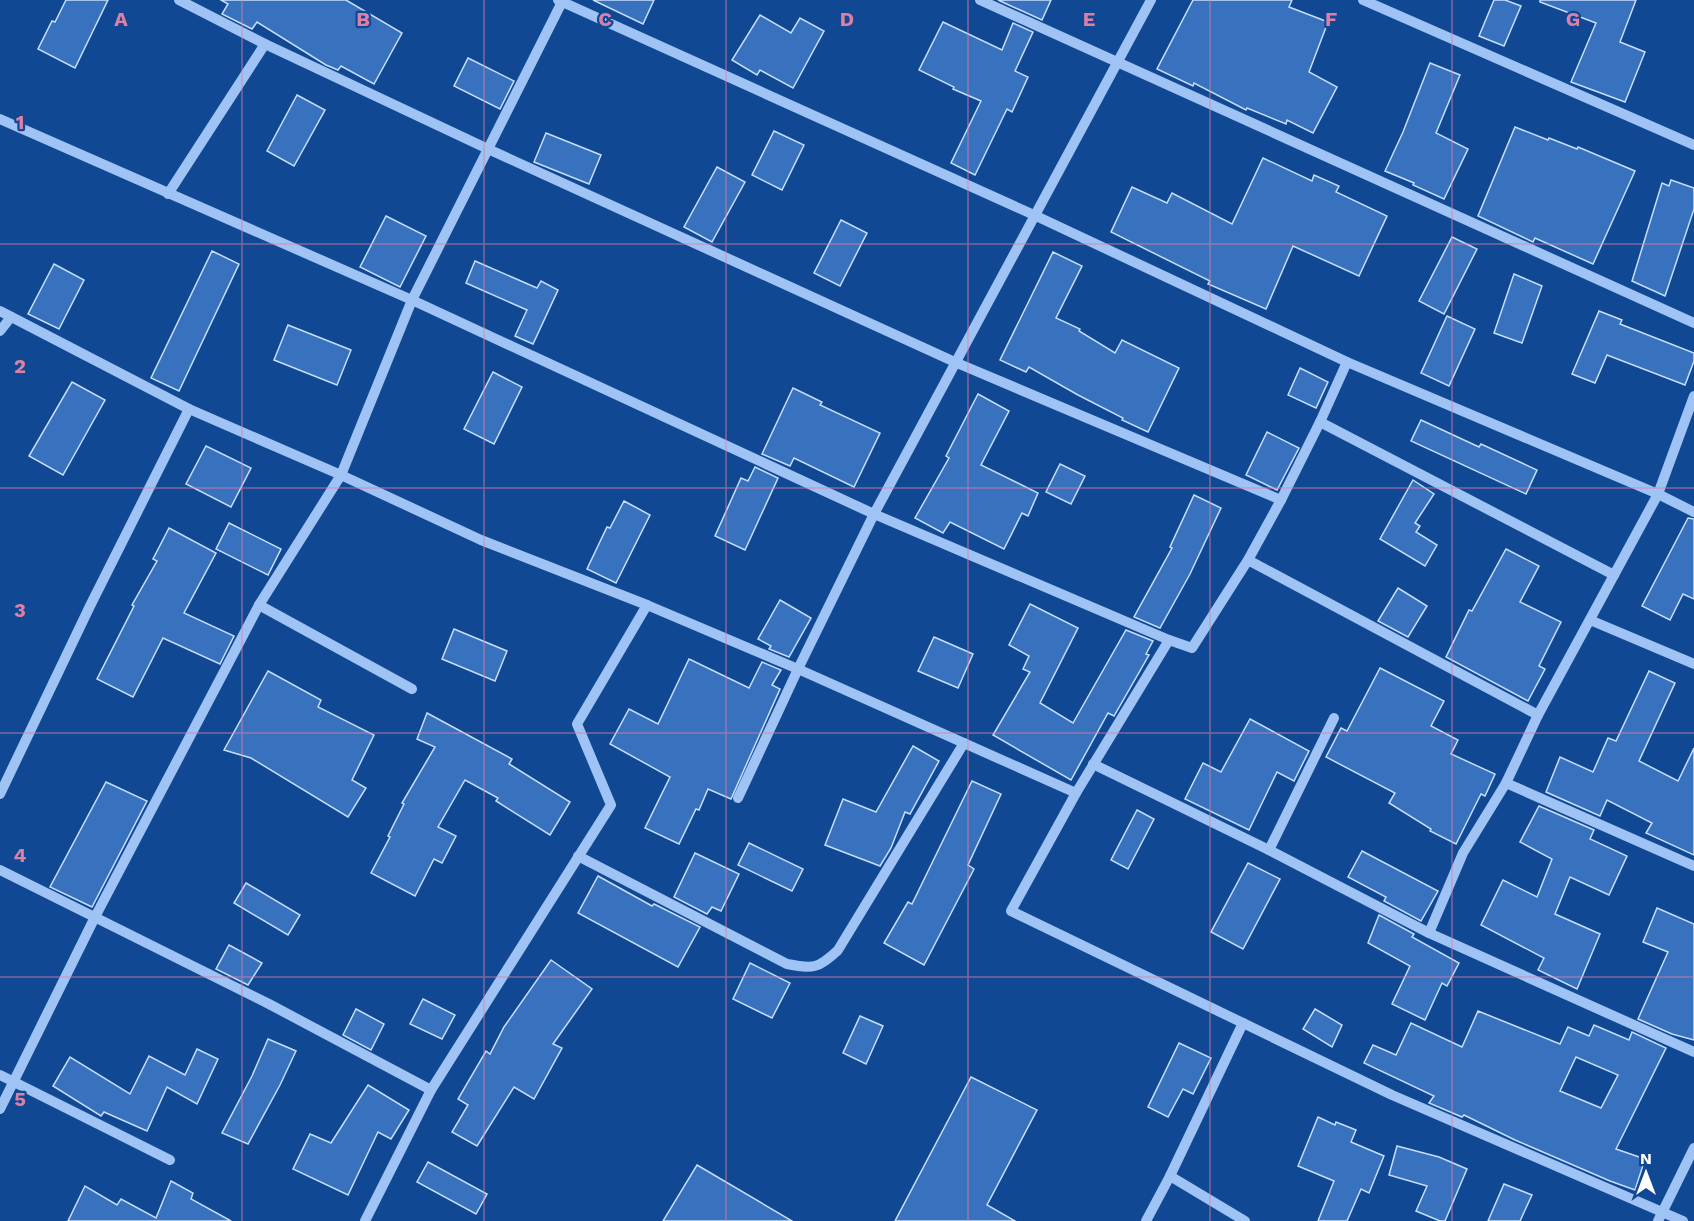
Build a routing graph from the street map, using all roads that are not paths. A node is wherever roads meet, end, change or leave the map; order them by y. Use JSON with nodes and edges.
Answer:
{"nodes":[{"id":1,"x":179,"y":0,"type":"edge"},
{"id":2,"x":980,"y":0,"type":"edge"},
{"id":3,"x":1151,"y":0,"type":"edge"},
{"id":4,"x":1363,"y":0,"type":"edge"},
{"id":5,"x":561,"y":1,"type":"edge"},
{"id":6,"x":266,"y":44,"type":"junction"},
{"id":7,"x":1118,"y":63,"type":"junction"},
{"id":8,"x":0,"y":119,"type":"edge"},
{"id":9,"x":1694,"y":145,"type":"edge"},
{"id":10,"x":488,"y":149,"type":"junction"},
{"id":11,"x":168,"y":194,"type":"junction"},
{"id":12,"x":1034,"y":215,"type":"junction"},
{"id":13,"x":411,"y":300,"type":"junction"},
{"id":14,"x":0,"y":311,"type":"edge"},
{"id":15,"x":11,"y":317,"type":"junction"},
{"id":16,"x":1694,"y":323,"type":"edge"},
{"id":17,"x":0,"y":331,"type":"edge"},
{"id":18,"x":1347,"y":362,"type":"junction"},
{"id":19,"x":957,"y":363,"type":"junction"},
{"id":20,"x":1694,"y":396,"type":"edge"},
{"id":21,"x":189,"y":409,"type":"junction"},
{"id":22,"x":1320,"y":422,"type":"junction"},
{"id":23,"x":341,"y":476,"type":"junction"},
{"id":24,"x":1658,"y":494,"type":"junction"},
{"id":25,"x":1281,"y":500,"type":"junction"},
{"id":26,"x":1694,"y":512,"type":"edge"},
{"id":27,"x":874,"y":514,"type":"junction"},
{"id":28,"x":1248,"y":560,"type":"junction"},
{"id":29,"x":1614,"y":575,"type":"junction"},
{"id":30,"x":259,"y":605,"type":"junction"},
{"id":31,"x":647,"y":605,"type":"junction"},
{"id":32,"x":1590,"y":620,"type":"junction"},
{"id":33,"x":1169,"y":640,"type":"junction"},
{"id":34,"x":1694,"y":664,"type":"edge"},
{"id":35,"x":798,"y":669,"type":"junction"},
{"id":36,"x":412,"y":689,"type":"dead end"},
{"id":37,"x":1538,"y":715,"type":"junction"},
{"id":38,"x":1334,"y":718,"type":"dead end"},
{"id":39,"x":964,"y":743,"type":"junction"},
{"id":40,"x":1093,"y":764,"type":"junction"},
{"id":41,"x":1506,"y":783,"type":"junction"},
{"id":42,"x":1076,"y":793,"type":"junction"},
{"id":43,"x":0,"y":794,"type":"edge"},
{"id":44,"x":738,"y":798,"type":"dead end"},
{"id":45,"x":1269,"y":850,"type":"junction"},
{"id":46,"x":578,"y":856,"type":"junction"},
{"id":47,"x":1694,"y":866,"type":"edge"},
{"id":48,"x":0,"y":870,"type":"edge"},
{"id":49,"x":95,"y":917,"type":"junction"},
{"id":50,"x":1429,"y":933,"type":"junction"},
{"id":51,"x":1243,"y":1023,"type":"junction"},
{"id":52,"x":1694,"y":1052,"type":"edge"},
{"id":53,"x":0,"y":1075,"type":"edge"},
{"id":54,"x":15,"y":1083,"type":"junction"},
{"id":55,"x":431,"y":1090,"type":"junction"},
{"id":56,"x":0,"y":1109,"type":"edge"},
{"id":57,"x":1694,"y":1148,"type":"edge"},
{"id":58,"x":170,"y":1160,"type":"dead end"},
{"id":59,"x":1170,"y":1176,"type":"junction"},
{"id":60,"x":1661,"y":1216,"type":"edge"},
{"id":61,"x":365,"y":1221,"type":"edge"},
{"id":62,"x":1146,"y":1221,"type":"edge"},
{"id":63,"x":1244,"y":1221,"type":"edge"},
{"id":64,"x":1683,"y":1221,"type":"edge"}],
"edges":[{"from":1,"to":6,"type":"street"},
{"from":2,"to":7,"type":"street"},
{"from":3,"to":7,"type":"street"},
{"from":4,"to":9,"type":"street"},
{"from":5,"to":10,"type":"street"},
{"from":5,"to":12,"type":"street"},
{"from":6,"to":10,"type":"street"},
{"from":6,"to":11,"type":"street"},
{"from":7,"to":12,"type":"street"},
{"from":7,"to":16,"type":"street"},
{"from":8,"to":11,"type":"street"},
{"from":10,"to":13,"type":"street"},
{"from":10,"to":19,"type":"street"},
{"from":11,"to":13,"type":"street"},
{"from":12,"to":18,"type":"street"},
{"from":12,"to":19,"type":"street"},
{"from":13,"to":23,"type":"street"},
{"from":13,"to":27,"type":"street"},
{"from":14,"to":15,"type":"street"},
{"from":15,"to":17,"type":"street"},
{"from":15,"to":21,"type":"street"},
{"from":18,"to":22,"type":"street"},
{"from":18,"to":24,"type":"street"},
{"from":19,"to":25,"type":"street"},
{"from":19,"to":27,"type":"street"},
{"from":20,"to":24,"type":"street"},
{"from":21,"to":23,"type":"street"},
{"from":21,"to":43,"type":"street"},
{"from":22,"to":25,"type":"street"},
{"from":22,"to":29,"type":"street"},
{"from":23,"to":30,"type":"street"},
{"from":23,"to":31,"type":"street"},
{"from":24,"to":26,"type":"street"},
{"from":24,"to":29,"type":"street"},
{"from":25,"to":28,"type":"street"},
{"from":27,"to":33,"type":"street"},
{"from":27,"to":35,"type":"street"},
{"from":28,"to":33,"type":"street"},
{"from":28,"to":37,"type":"street"},
{"from":29,"to":32,"type":"street"},
{"from":30,"to":36,"type":"street"},
{"from":30,"to":49,"type":"street"},
{"from":31,"to":35,"type":"street"},
{"from":31,"to":46,"type":"street"},
{"from":32,"to":34,"type":"street"},
{"from":32,"to":37,"type":"street"},
{"from":33,"to":40,"type":"street"},
{"from":35,"to":39,"type":"street"},
{"from":35,"to":44,"type":"street"},
{"from":37,"to":41,"type":"street"},
{"from":38,"to":45,"type":"street"},
{"from":39,"to":42,"type":"street"},
{"from":39,"to":46,"type":"street"},
{"from":40,"to":42,"type":"street"},
{"from":40,"to":45,"type":"street"},
{"from":41,"to":47,"type":"street"},
{"from":41,"to":50,"type":"street"},
{"from":42,"to":51,"type":"street"},
{"from":45,"to":50,"type":"street"},
{"from":46,"to":55,"type":"street"},
{"from":48,"to":49,"type":"street"},
{"from":49,"to":54,"type":"street"},
{"from":49,"to":55,"type":"street"},
{"from":50,"to":52,"type":"street"},
{"from":51,"to":59,"type":"street"},
{"from":51,"to":60,"type":"street"},
{"from":53,"to":54,"type":"street"},
{"from":54,"to":56,"type":"street"},
{"from":54,"to":58,"type":"street"},
{"from":55,"to":61,"type":"street"},
{"from":57,"to":60,"type":"street"},
{"from":59,"to":62,"type":"street"},
{"from":59,"to":63,"type":"street"},
{"from":60,"to":64,"type":"street"}]}
